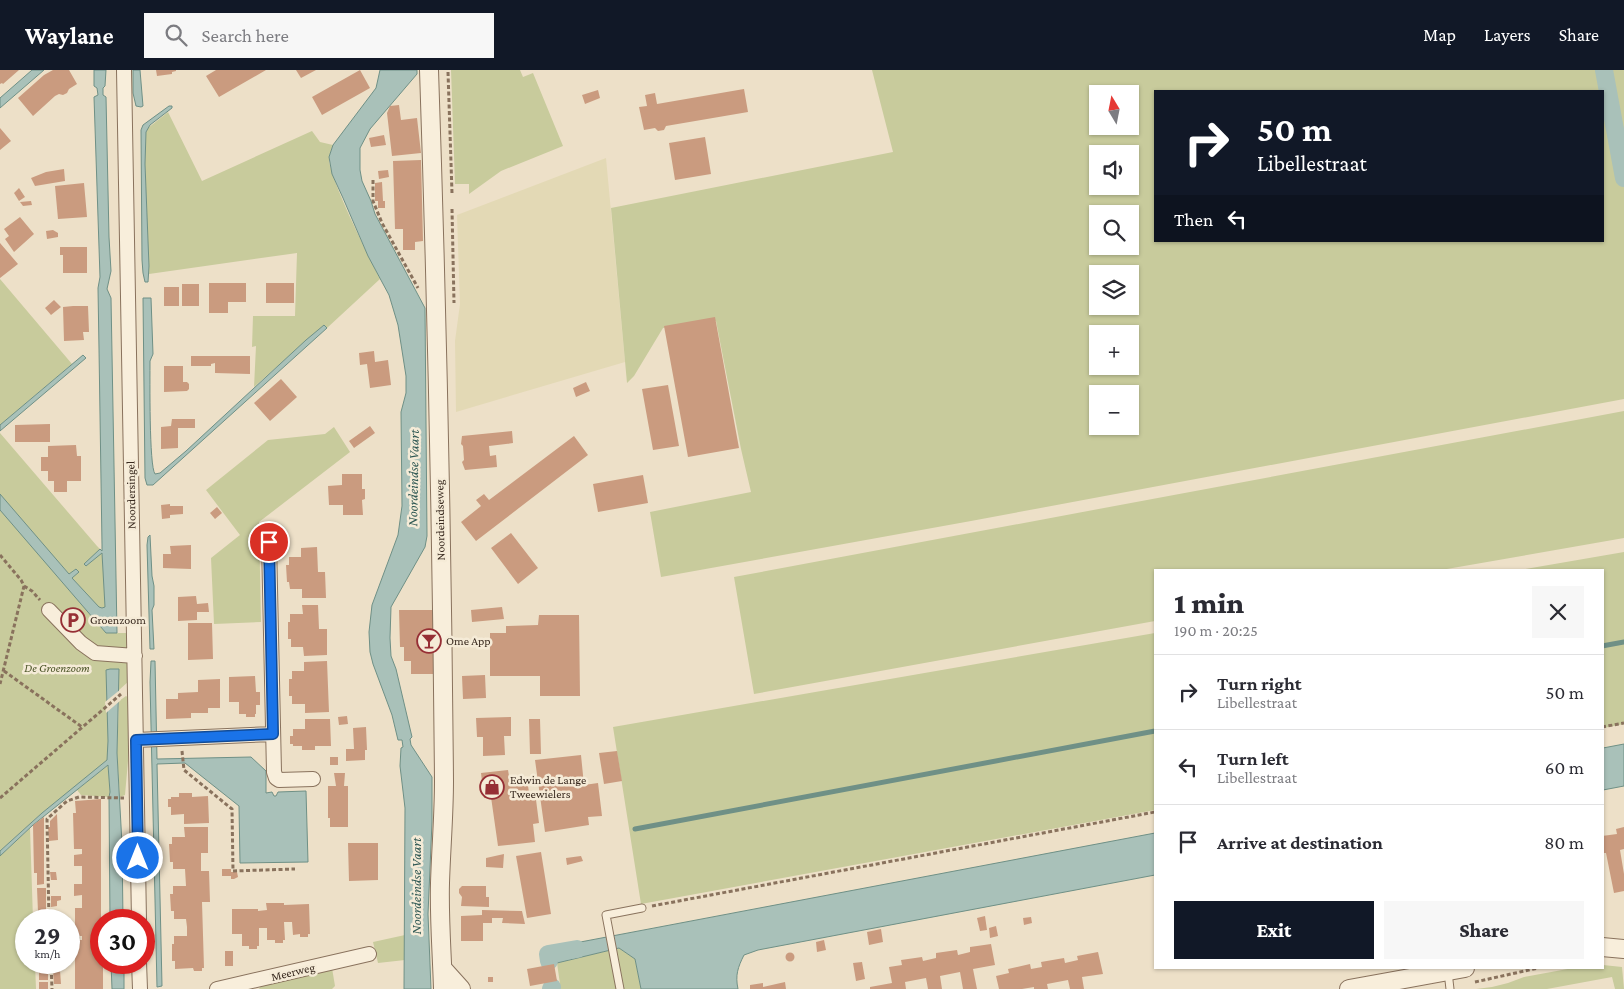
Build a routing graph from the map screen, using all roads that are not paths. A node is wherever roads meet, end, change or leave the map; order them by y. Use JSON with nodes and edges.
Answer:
{"nodes":[{"id":1,"x":124,"y":70,"type":"edge"},
{"id":2,"x":428,"y":70,"type":"edge"},
{"id":3,"x":269,"y":542,"type":"dead end"},
{"id":4,"x":49,"y":610,"type":"road end"},
{"id":5,"x":135,"y":656,"type":"junction"},
{"id":6,"x":273,"y":734,"type":"junction"},
{"id":7,"x":149,"y":740,"type":"junction"},
{"id":8,"x":313,"y":779,"type":"dead end"},
{"id":9,"x":642,"y":908,"type":"road end"},
{"id":10,"x":140,"y":909,"type":"edge"},
{"id":11,"x":1604,"y":947,"type":"edge"},
{"id":12,"x":1624,"y":949,"type":"edge"},
{"id":13,"x":369,"y":954,"type":"dead end"},
{"id":14,"x":443,"y":969,"type":"junction"},
{"id":15,"x":140,"y":974,"type":"edge"},
{"id":16,"x":1453,"y":978,"type":"edge"},
{"id":17,"x":140,"y":989,"type":"edge"},
{"id":18,"x":217,"y":989,"type":"edge"},
{"id":19,"x":443,"y":989,"type":"edge"},
{"id":20,"x":461,"y":989,"type":"edge"},
{"id":21,"x":620,"y":989,"type":"edge"},
{"id":22,"x":1348,"y":989,"type":"edge"}],
"edges":[{"from":1,"to":5,"type":"street","name":"Noordersingel"},
{"from":2,"to":14,"type":"street","name":"Noordeindseweg"},
{"from":3,"to":6,"type":"street"},
{"from":4,"to":5,"type":"street"},
{"from":5,"to":7,"type":"street","name":"Noordersingel"},
{"from":6,"to":7,"type":"street"},
{"from":6,"to":8,"type":"street"},
{"from":7,"to":10,"type":"street","name":"Noordersingel"},
{"from":9,"to":21,"type":"lane"},
{"from":11,"to":12,"type":"street"},
{"from":13,"to":18,"type":"street","name":"Meerweg"},
{"from":14,"to":19,"type":"street","name":"Noordeindseweg"},
{"from":14,"to":20,"type":"street"},
{"from":15,"to":17,"type":"street"},
{"from":16,"to":22,"type":"street"}]}
